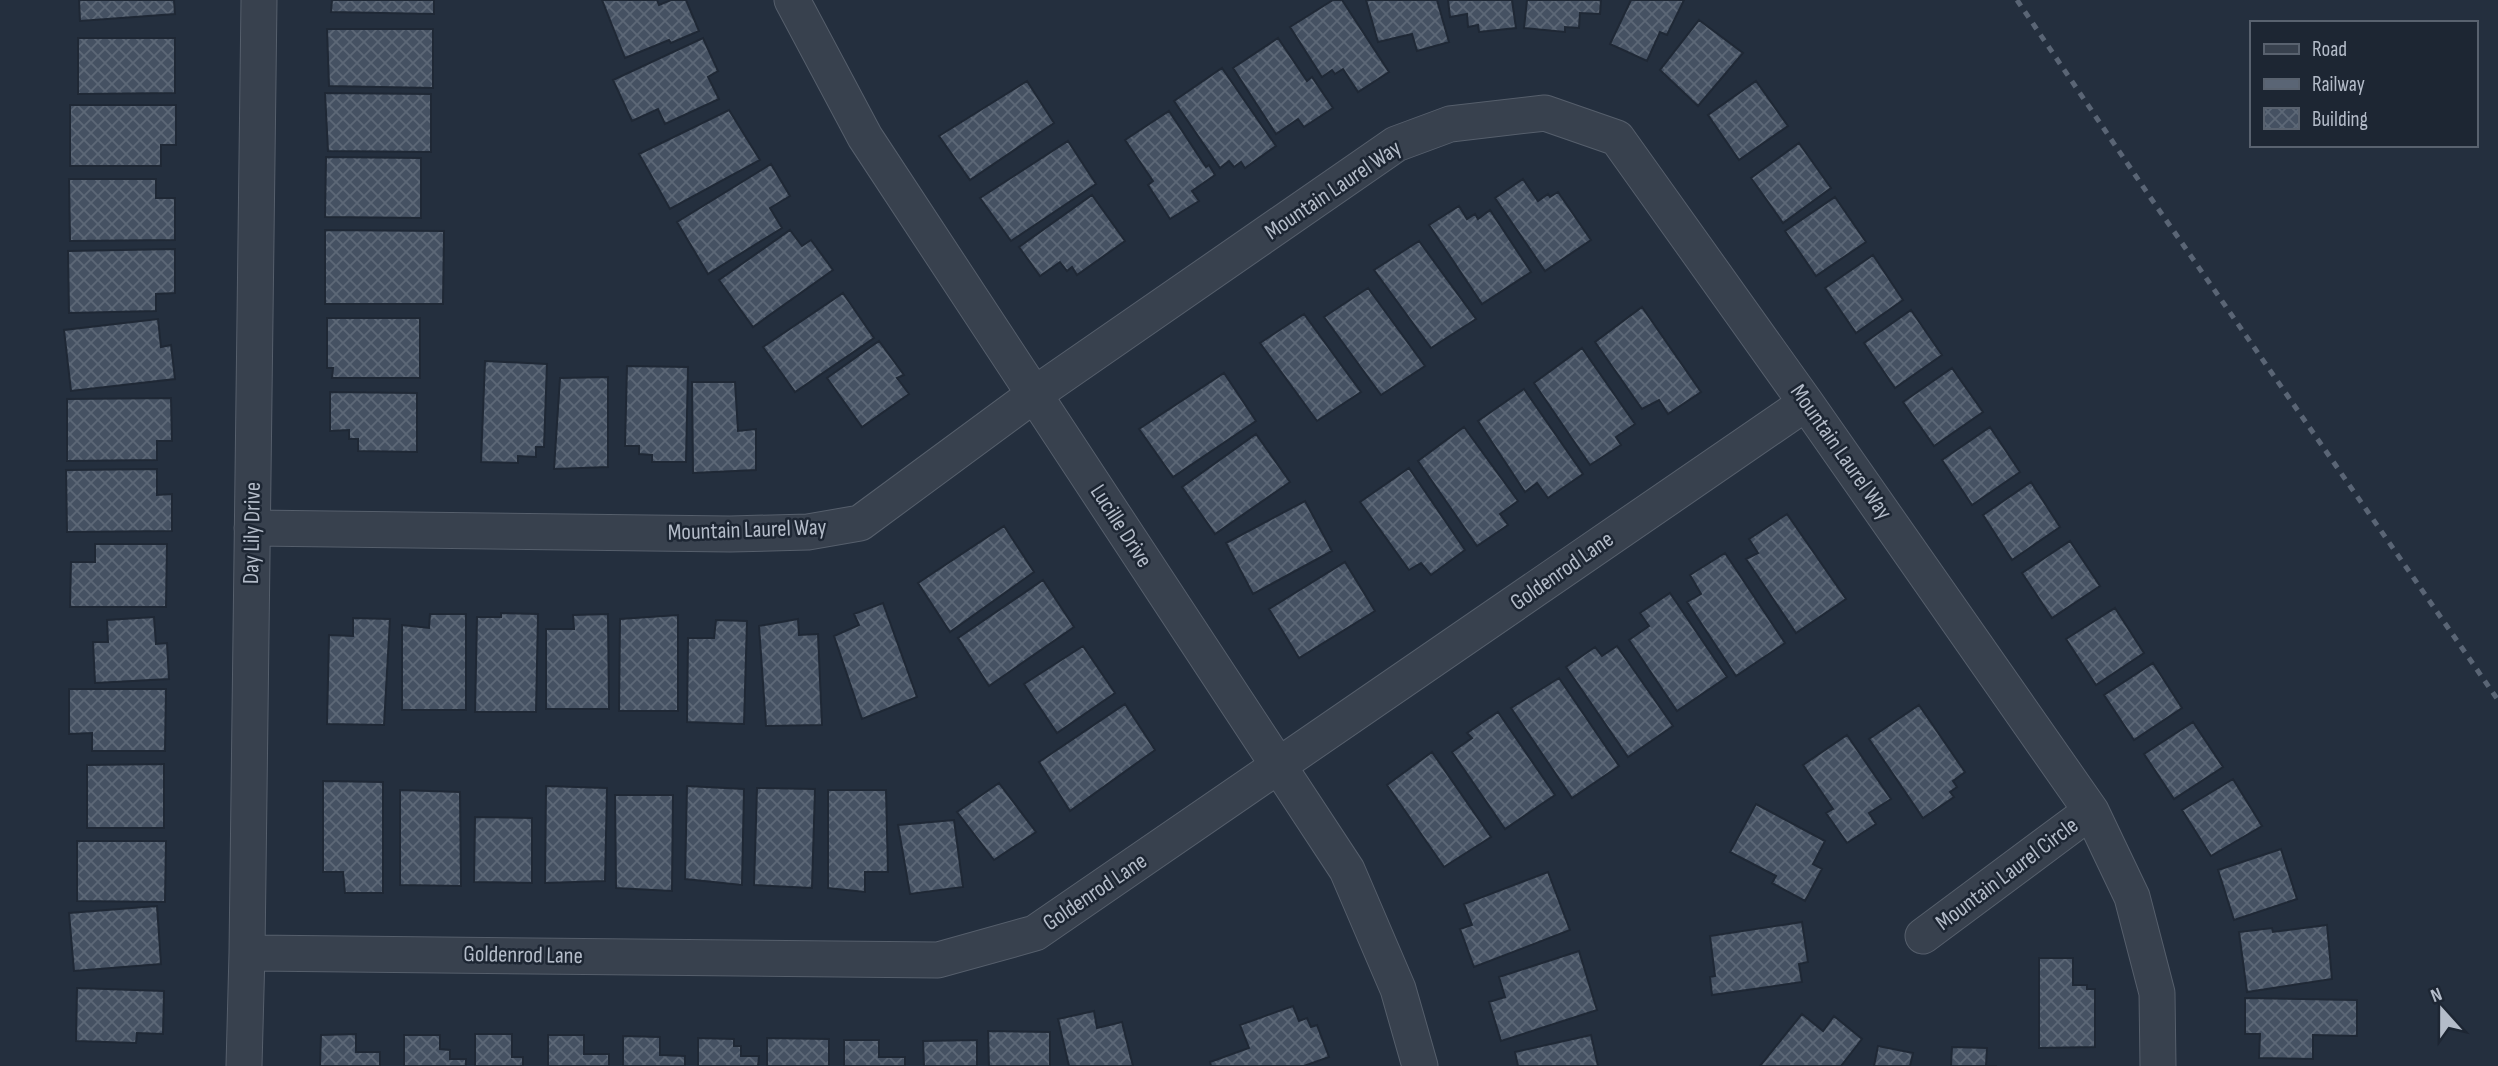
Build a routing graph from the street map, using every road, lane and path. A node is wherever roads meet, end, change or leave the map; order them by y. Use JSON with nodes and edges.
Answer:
{"nodes":[{"id":1,"x":259,"y":0,"type":"edge"},
{"id":2,"x":792,"y":0,"type":"edge"},
{"id":3,"x":1035,"y":394,"type":"junction"},
{"id":4,"x":1806,"y":403,"type":"junction"},
{"id":5,"x":252,"y":528,"type":"junction"},
{"id":6,"x":1278,"y":766,"type":"junction"},
{"id":7,"x":2091,"y":811,"type":"junction"},
{"id":8,"x":1923,"y":936,"type":"dead end"},
{"id":9,"x":247,"y":953,"type":"junction"},
{"id":10,"x":244,"y":1066,"type":"edge"},
{"id":11,"x":1420,"y":1066,"type":"edge"},
{"id":12,"x":2158,"y":1066,"type":"edge"}],
"edges":[{"from":1,"to":5,"type":"street","name":"Day Lily Drive"},
{"from":2,"to":3,"type":"street","name":"Lucille Drive"},
{"from":3,"to":4,"type":"street","name":"Mountain Laurel Way"},
{"from":3,"to":5,"type":"street","name":"Mountain Laurel Way"},
{"from":3,"to":6,"type":"street","name":"Lucille Drive"},
{"from":4,"to":6,"type":"street","name":"Goldenrod Lane"},
{"from":4,"to":7,"type":"street","name":"Mountain Laurel Way"},
{"from":5,"to":9,"type":"street","name":"Day Lily Drive"},
{"from":6,"to":9,"type":"street","name":"Goldenrod Lane"},
{"from":6,"to":11,"type":"street","name":"Lucille Drive"},
{"from":7,"to":8,"type":"street","name":"Mountain Laurel Circle"},
{"from":7,"to":12,"type":"street","name":"Mountain Laurel Way"},
{"from":9,"to":10,"type":"street","name":"Day Lily Drive"}]}
